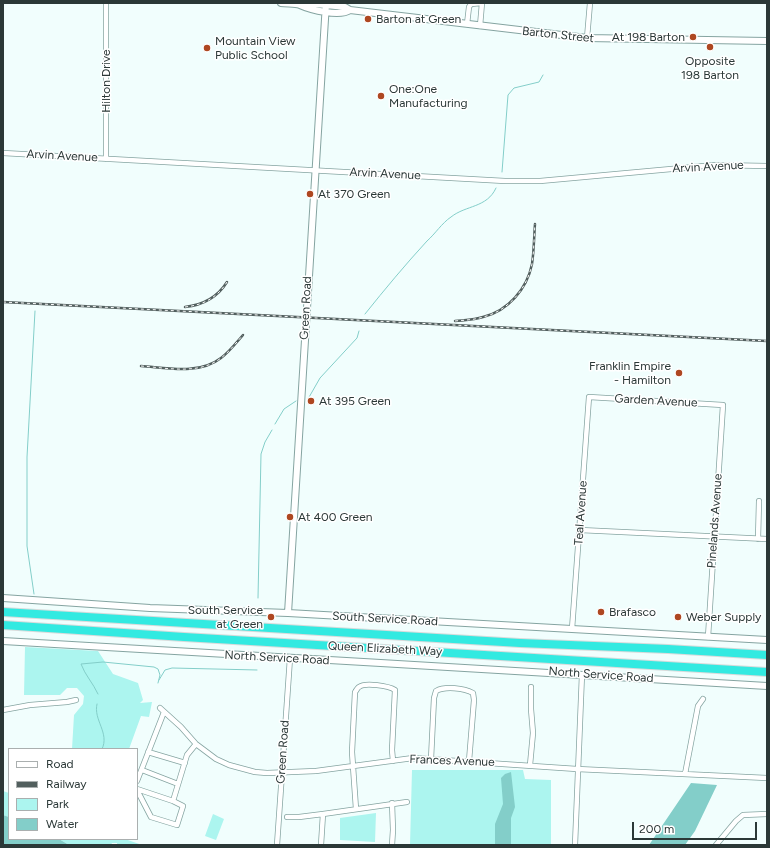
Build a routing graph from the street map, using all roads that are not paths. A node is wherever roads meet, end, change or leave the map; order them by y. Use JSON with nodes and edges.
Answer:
{"nodes":[{"id":1,"x":106,"y":3,"type":"edge"},
{"id":2,"x":281,"y":3,"type":"edge"},
{"id":3,"x":308,"y":3,"type":"edge"},
{"id":4,"x":590,"y":3,"type":"edge"},
{"id":5,"x":302,"y":4,"type":"edge"},
{"id":6,"x":326,"y":4,"type":"edge"},
{"id":7,"x":350,"y":10,"type":"junction"},
{"id":8,"x":325,"y":12,"type":"junction"},
{"id":9,"x":468,"y":24,"type":"junction"},
{"id":10,"x":480,"y":26,"type":"junction"},
{"id":11,"x":587,"y":38,"type":"junction"},
{"id":12,"x":767,"y":41,"type":"edge"},
{"id":13,"x":3,"y":153,"type":"edge"},
{"id":14,"x":106,"y":159,"type":"junction"},
{"id":15,"x":767,"y":166,"type":"edge"},
{"id":16,"x":314,"y":170,"type":"junction"},
{"id":17,"x":589,"y":397,"type":"joint"},
{"id":18,"x":723,"y":404,"type":"joint"},
{"id":19,"x":760,"y":501,"type":"dead end"},
{"id":20,"x":580,"y":530,"type":"junction"},
{"id":21,"x":714,"y":536,"type":"junction"},
{"id":22,"x":758,"y":539,"type":"junction"},
{"id":23,"x":767,"y":539,"type":"edge"},
{"id":24,"x":3,"y":598,"type":"edge"},
{"id":25,"x":3,"y":612,"type":"edge"},
{"id":26,"x":288,"y":614,"type":"junction"},
{"id":27,"x":3,"y":625,"type":"edge"},
{"id":28,"x":572,"y":629,"type":"junction"},
{"id":29,"x":708,"y":637,"type":"junction"},
{"id":30,"x":767,"y":640,"type":"edge"},
{"id":31,"x":3,"y":641,"type":"edge"},
{"id":32,"x":767,"y":655,"type":"edge"},
{"id":33,"x":290,"y":658,"type":"junction"},
{"id":34,"x":767,"y":672,"type":"edge"},
{"id":35,"x":582,"y":674,"type":"junction"},
{"id":36,"x":767,"y":686,"type":"edge"},
{"id":37,"x":531,"y":687,"type":"dead end"},
{"id":38,"x":703,"y":699,"type":"dead end"},
{"id":39,"x":76,"y":700,"type":"dead end"},
{"id":40,"x":160,"y":708,"type":"dead end"},
{"id":41,"x":3,"y":710,"type":"edge"},
{"id":42,"x":164,"y":712,"type":"junction"},
{"id":43,"x":196,"y":744,"type":"junction"},
{"id":44,"x":148,"y":752,"type":"junction"},
{"id":45,"x":431,"y":759,"type":"junction"},
{"id":46,"x":393,"y":761,"type":"junction"},
{"id":47,"x":469,"y":761,"type":"junction"},
{"id":48,"x":186,"y":763,"type":"junction"},
{"id":49,"x":530,"y":766,"type":"junction"},
{"id":50,"x":352,"y":767,"type":"junction"},
{"id":51,"x":577,"y":769,"type":"junction"},
{"id":52,"x":142,"y":770,"type":"junction"},
{"id":53,"x":282,"y":773,"type":"junction"},
{"id":54,"x":684,"y":774,"type":"junction"},
{"id":55,"x":767,"y":778,"type":"edge"},
{"id":56,"x":138,"y":779,"type":"edge"},
{"id":57,"x":178,"y":784,"type":"junction"},
{"id":58,"x":138,"y":790,"type":"edge"},
{"id":59,"x":138,"y":792,"type":"edge"},
{"id":60,"x":173,"y":801,"type":"junction"},
{"id":61,"x":407,"y":802,"type":"dead end"},
{"id":62,"x":392,"y":803,"type":"junction"},
{"id":63,"x":356,"y":809,"type":"junction"},
{"id":64,"x":323,"y":814,"type":"junction"},
{"id":65,"x":767,"y":814,"type":"edge"},
{"id":66,"x":287,"y":817,"type":"dead end"},
{"id":67,"x":277,"y":845,"type":"edge"},
{"id":68,"x":321,"y":845,"type":"edge"},
{"id":69,"x":392,"y":845,"type":"edge"},
{"id":70,"x":575,"y":845,"type":"edge"},
{"id":71,"x":716,"y":845,"type":"edge"}],
"edges":[{"from":1,"to":14,"type":"street","name":"Hilton Drive"},
{"from":2,"to":5,"type":"street","name":"Barton Street"},
{"from":3,"to":6,"type":"street","name":"Barton Street"},
{"from":4,"to":11,"type":"street"},
{"from":5,"to":8,"type":"street","name":"Barton Street"},
{"from":6,"to":7,"type":"street","name":"Barton Street"},
{"from":6,"to":8,"type":"street","name":"Green Road"},
{"from":7,"to":8,"type":"street","name":"Barton Street"},
{"from":7,"to":9,"type":"street","name":"Barton Street"},
{"from":8,"to":16,"type":"street","name":"Green Road"},
{"from":9,"to":10,"type":"street","name":"Barton Street"},
{"from":9,"to":10,"type":"street"},
{"from":10,"to":11,"type":"street","name":"Barton Street"},
{"from":11,"to":12,"type":"street","name":"Barton Street"},
{"from":13,"to":14,"type":"street","name":"Arvin Avenue"},
{"from":14,"to":16,"type":"street","name":"Arvin Avenue"},
{"from":15,"to":16,"type":"street","name":"Arvin Avenue"},
{"from":16,"to":26,"type":"street","name":"Green Road"},
{"from":17,"to":18,"type":"street","name":"Garden Avenue"},
{"from":17,"to":20,"type":"street","name":"Teal Avenue"},
{"from":18,"to":21,"type":"street","name":"Pinelands Avenue"},
{"from":19,"to":22,"type":"street"},
{"from":20,"to":21,"type":"street"},
{"from":20,"to":28,"type":"street","name":"Teal Avenue"},
{"from":21,"to":22,"type":"street"},
{"from":21,"to":29,"type":"street","name":"Pinelands Avenue"},
{"from":22,"to":23,"type":"street"},
{"from":24,"to":26,"type":"street","name":"South Service Road"},
{"from":25,"to":32,"type":"highway","name":"Queen Elizabeth Way"},
{"from":26,"to":28,"type":"street","name":"South Service Road"},
{"from":27,"to":34,"type":"highway","name":"Queen Elizabeth Way"},
{"from":28,"to":29,"type":"street","name":"South Service Road"},
{"from":29,"to":30,"type":"street","name":"South Service Road"},
{"from":31,"to":33,"type":"street","name":"North Service Road"},
{"from":33,"to":35,"type":"street","name":"North Service Road"},
{"from":33,"to":53,"type":"street","name":"Green Road"},
{"from":35,"to":36,"type":"street","name":"North Service Road"},
{"from":35,"to":51,"type":"street"},
{"from":37,"to":49,"type":"street"},
{"from":38,"to":54,"type":"street"},
{"from":39,"to":41,"type":"street"},
{"from":40,"to":42,"type":"street","name":"Frances Avenue"},
{"from":42,"to":43,"type":"street","name":"Frances Avenue"},
{"from":42,"to":44,"type":"street"},
{"from":43,"to":48,"type":"street"},
{"from":43,"to":53,"type":"street","name":"Frances Avenue"},
{"from":44,"to":48,"type":"street"},
{"from":44,"to":52,"type":"street"},
{"from":45,"to":46,"type":"street","name":"Frances Avenue"},
{"from":45,"to":47,"type":"street","name":"Frances Avenue"},
{"from":45,"to":47,"type":"street"},
{"from":46,"to":50,"type":"street","name":"Frances Avenue"},
{"from":46,"to":50,"type":"street"},
{"from":47,"to":49,"type":"street","name":"Frances Avenue"},
{"from":48,"to":57,"type":"street"},
{"from":49,"to":51,"type":"street","name":"Frances Avenue"},
{"from":50,"to":53,"type":"street","name":"Frances Avenue"},
{"from":50,"to":63,"type":"street"},
{"from":51,"to":54,"type":"street","name":"Frances Avenue"},
{"from":51,"to":70,"type":"street"},
{"from":52,"to":56,"type":"street"},
{"from":52,"to":57,"type":"street"},
{"from":53,"to":67,"type":"street","name":"Green Road"},
{"from":54,"to":55,"type":"street","name":"Frances Avenue"},
{"from":57,"to":60,"type":"street"},
{"from":58,"to":60,"type":"street"},
{"from":59,"to":60,"type":"street"},
{"from":61,"to":62,"type":"street"},
{"from":62,"to":63,"type":"street"},
{"from":62,"to":69,"type":"street"},
{"from":63,"to":64,"type":"street"},
{"from":64,"to":66,"type":"street"},
{"from":64,"to":68,"type":"street"},
{"from":65,"to":71,"type":"street"}]}
